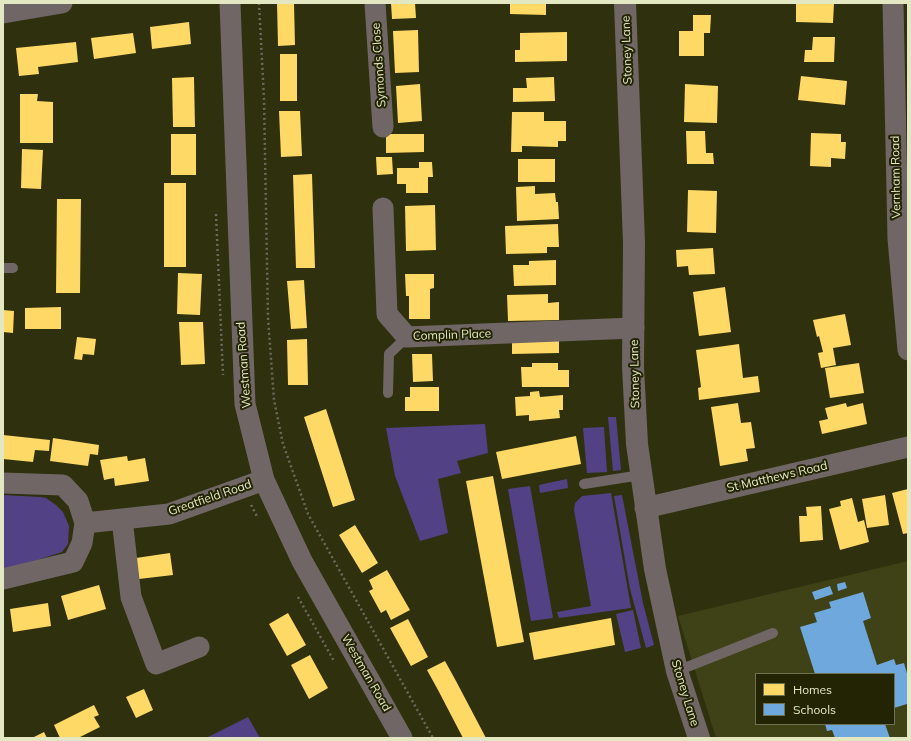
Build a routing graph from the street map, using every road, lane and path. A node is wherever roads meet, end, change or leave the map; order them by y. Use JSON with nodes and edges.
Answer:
{"nodes":[{"id":1,"x":62,"y":3,"type":"edge"},
{"id":2,"x":230,"y":3,"type":"edge"},
{"id":3,"x":259,"y":3,"type":"edge"},
{"id":4,"x":375,"y":3,"type":"edge"},
{"id":5,"x":625,"y":3,"type":"edge"},
{"id":6,"x":893,"y":3,"type":"edge"},
{"id":7,"x":3,"y":13,"type":"edge"},
{"id":8,"x":383,"y":127,"type":"dead end"},
{"id":9,"x":383,"y":208,"type":"dead end"},
{"id":10,"x":634,"y":328,"type":"junction"},
{"id":11,"x":407,"y":337,"type":"junction"},
{"id":12,"x":908,"y":350,"type":"edge"},
{"id":13,"x":388,"y":393,"type":"dead end"},
{"id":14,"x":908,"y":446,"type":"edge"},
{"id":15,"x":641,"y":475,"type":"junction"},
{"id":16,"x":264,"y":480,"type":"junction"},
{"id":17,"x":3,"y":483,"type":"edge"},
{"id":18,"x":584,"y":484,"type":"dead end"},
{"id":19,"x":645,"y":508,"type":"junction"},
{"id":20,"x":122,"y":520,"type":"junction"},
{"id":21,"x":84,"y":523,"type":"junction"},
{"id":22,"x":3,"y":579,"type":"edge"},
{"id":23,"x":773,"y":633,"type":"dead end"},
{"id":24,"x":199,"y":647,"type":"dead end"},
{"id":25,"x":677,"y":671,"type":"junction"},
{"id":26,"x":402,"y":738,"type":"edge"},
{"id":27,"x":433,"y":738,"type":"edge"},
{"id":28,"x":699,"y":738,"type":"edge"}],
"edges":[{"from":1,"to":7,"type":"street"},
{"from":2,"to":16,"type":"street","name":"Westman Road"},
{"from":3,"to":27,"type":"path"},
{"from":4,"to":8,"type":"street","name":"Symonds Close"},
{"from":5,"to":10,"type":"street","name":"Stoney Lane"},
{"from":6,"to":12,"type":"street","name":"Vernham Road"},
{"from":9,"to":11,"type":"street","name":"Complin Place"},
{"from":10,"to":11,"type":"street","name":"Complin Place"},
{"from":10,"to":15,"type":"street","name":"Stoney Lane"},
{"from":11,"to":13,"type":"lane"},
{"from":14,"to":19,"type":"street","name":"St Matthews Road"},
{"from":15,"to":18,"type":"lane"},
{"from":15,"to":19,"type":"street","name":"Stoney Lane"},
{"from":16,"to":20,"type":"street","name":"Greatfield Road"},
{"from":16,"to":26,"type":"street","name":"Westman Road"},
{"from":17,"to":21,"type":"street"},
{"from":19,"to":25,"type":"street","name":"Stoney Lane"},
{"from":20,"to":21,"type":"street","name":"Greatfield Road"},
{"from":20,"to":24,"type":"street"},
{"from":21,"to":22,"type":"street"},
{"from":23,"to":25,"type":"lane"},
{"from":25,"to":28,"type":"street","name":"Stoney Lane"}]}
